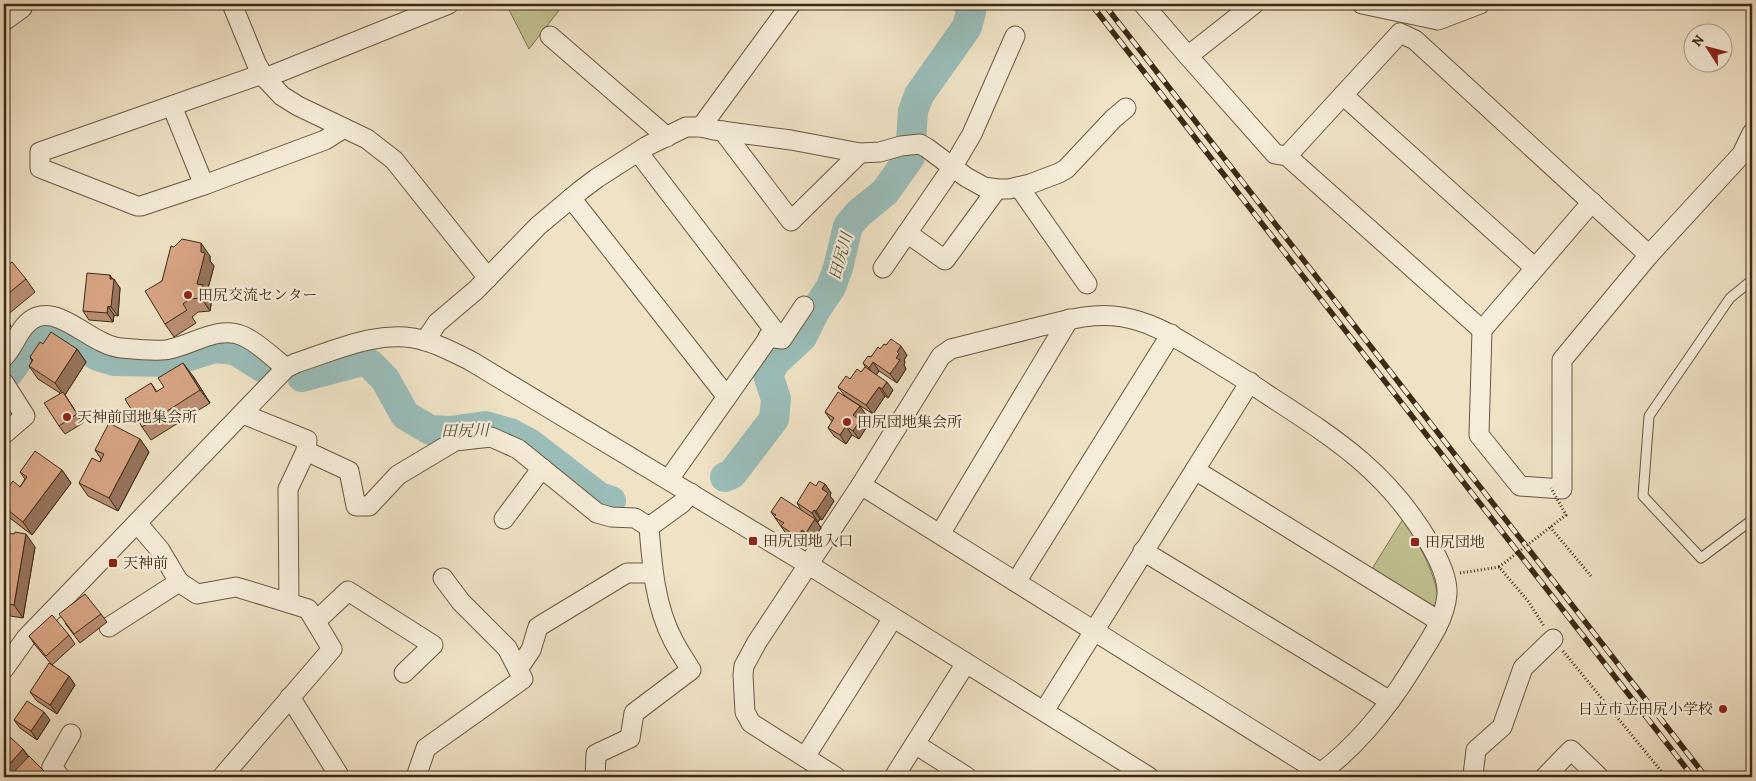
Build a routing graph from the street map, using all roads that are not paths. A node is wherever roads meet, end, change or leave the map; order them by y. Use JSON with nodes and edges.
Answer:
{"nodes":[{"id":1,"x":22,"y":4,"type":"edge"},
{"id":2,"x":232,"y":4,"type":"edge"},
{"id":3,"x":449,"y":4,"type":"edge"},
{"id":4,"x":791,"y":4,"type":"edge"},
{"id":5,"x":1143,"y":4,"type":"edge"},
{"id":6,"x":1254,"y":4,"type":"edge"},
{"id":7,"x":1362,"y":4,"type":"edge"},
{"id":8,"x":1480,"y":4,"type":"edge"},
{"id":9,"x":1447,"y":10,"type":"edge"},
{"id":10,"x":4,"y":21,"type":"edge"},
{"id":11,"x":550,"y":36,"type":"dead end"},
{"id":12,"x":1015,"y":36,"type":"dead end"},
{"id":13,"x":1188,"y":56,"type":"junction"},
{"id":14,"x":263,"y":76,"type":"junction"},
{"id":15,"x":1343,"y":95,"type":"junction"},
{"id":16,"x":172,"y":106,"type":"junction"},
{"id":17,"x":1126,"y":108,"type":"dead end"},
{"id":18,"x":701,"y":127,"type":"junction"},
{"id":19,"x":344,"y":128,"type":"junction"},
{"id":20,"x":723,"y":131,"type":"junction"},
{"id":21,"x":1752,"y":133,"type":"edge"},
{"id":22,"x":667,"y":136,"type":"junction"},
{"id":23,"x":638,"y":152,"type":"junction"},
{"id":24,"x":860,"y":153,"type":"junction"},
{"id":25,"x":1287,"y":156,"type":"junction"},
{"id":26,"x":952,"y":168,"type":"junction"},
{"id":27,"x":204,"y":185,"type":"junction"},
{"id":28,"x":1020,"y":187,"type":"junction"},
{"id":29,"x":997,"y":189,"type":"junction"},
{"id":30,"x":571,"y":198,"type":"junction"},
{"id":31,"x":1592,"y":202,"type":"junction"},
{"id":32,"x":907,"y":233,"type":"junction"},
{"id":33,"x":1649,"y":255,"type":"junction"},
{"id":34,"x":883,"y":268,"type":"dead end"},
{"id":35,"x":1535,"y":268,"type":"junction"},
{"id":36,"x":488,"y":278,"type":"junction"},
{"id":37,"x":1752,"y":280,"type":"edge"},
{"id":38,"x":1087,"y":284,"type":"dead end"},
{"id":39,"x":804,"y":306,"type":"dead end"},
{"id":40,"x":1069,"y":320,"type":"junction"},
{"id":41,"x":1482,"y":330,"type":"junction"},
{"id":42,"x":1170,"y":334,"type":"junction"},
{"id":43,"x":768,"y":337,"type":"junction"},
{"id":44,"x":425,"y":340,"type":"junction"},
{"id":45,"x":4,"y":356,"type":"edge"},
{"id":46,"x":286,"y":368,"type":"junction"},
{"id":47,"x":1250,"y":382,"type":"junction"},
{"id":48,"x":4,"y":383,"type":"edge"},
{"id":49,"x":726,"y":397,"type":"junction"},
{"id":50,"x":243,"y":414,"type":"junction"},
{"id":51,"x":4,"y":434,"type":"edge"},
{"id":52,"x":306,"y":451,"type":"junction"},
{"id":53,"x":542,"y":468,"type":"junction"},
{"id":54,"x":1195,"y":470,"type":"junction"},
{"id":55,"x":669,"y":479,"type":"junction"},
{"id":56,"x":862,"y":485,"type":"junction"},
{"id":57,"x":691,"y":493,"type":"junction"},
{"id":58,"x":504,"y":519,"type":"dead end"},
{"id":59,"x":1752,"y":520,"type":"edge"},
{"id":60,"x":137,"y":523,"type":"junction"},
{"id":61,"x":649,"y":528,"type":"junction"},
{"id":62,"x":940,"y":534,"type":"junction"},
{"id":63,"x":1143,"y":550,"type":"junction"},
{"id":64,"x":809,"y":565,"type":"junction"},
{"id":65,"x":653,"y":573,"type":"junction"},
{"id":66,"x":443,"y":578,"type":"dead end"},
{"id":67,"x":179,"y":582,"type":"junction"},
{"id":68,"x":1016,"y":582,"type":"junction"},
{"id":69,"x":289,"y":603,"type":"junction"},
{"id":70,"x":893,"y":618,"type":"junction"},
{"id":71,"x":316,"y":621,"type":"junction"},
{"id":72,"x":1439,"y":621,"type":"junction"},
{"id":73,"x":109,"y":627,"type":"dead end"},
{"id":74,"x":1094,"y":630,"type":"junction"},
{"id":75,"x":1553,"y":639,"type":"road end"},
{"id":76,"x":6,"y":661,"type":"edge"},
{"id":77,"x":966,"y":664,"type":"junction"},
{"id":78,"x":518,"y":668,"type":"junction"},
{"id":79,"x":404,"y":673,"type":"dead end"},
{"id":80,"x":290,"y":697,"type":"junction"},
{"id":81,"x":1390,"y":701,"type":"junction"},
{"id":82,"x":1044,"y":710,"type":"junction"},
{"id":83,"x":71,"y":734,"type":"dead end"},
{"id":84,"x":916,"y":744,"type":"junction"},
{"id":85,"x":805,"y":757,"type":"junction"},
{"id":86,"x":1318,"y":775,"type":"edge"},
{"id":87,"x":60,"y":777,"type":"edge"},
{"id":88,"x":222,"y":777,"type":"edge"},
{"id":89,"x":340,"y":777,"type":"edge"},
{"id":90,"x":416,"y":777,"type":"edge"},
{"id":91,"x":595,"y":777,"type":"edge"},
{"id":92,"x":836,"y":777,"type":"edge"},
{"id":93,"x":894,"y":777,"type":"edge"},
{"id":94,"x":967,"y":777,"type":"edge"},
{"id":95,"x":1149,"y":777,"type":"edge"},
{"id":96,"x":1471,"y":777,"type":"edge"},
{"id":97,"x":1545,"y":777,"type":"edge"},
{"id":98,"x":1599,"y":777,"type":"edge"}],
"edges":[{"from":1,"to":10,"type":"street"},
{"from":2,"to":14,"type":"street"},
{"from":3,"to":14,"type":"street"},
{"from":4,"to":18,"type":"street"},
{"from":5,"to":13,"type":"street"},
{"from":6,"to":13,"type":"street"},
{"from":7,"to":9,"type":"street"},
{"from":8,"to":9,"type":"street"},
{"from":11,"to":22,"type":"street"},
{"from":12,"to":26,"type":"street"},
{"from":13,"to":25,"type":"street"},
{"from":14,"to":16,"type":"street"},
{"from":14,"to":19,"type":"street"},
{"from":15,"to":25,"type":"street"},
{"from":15,"to":31,"type":"street"},
{"from":15,"to":35,"type":"street"},
{"from":16,"to":27,"type":"street"},
{"from":16,"to":27,"type":"street"},
{"from":17,"to":28,"type":"street"},
{"from":18,"to":20,"type":"street"},
{"from":18,"to":22,"type":"street"},
{"from":19,"to":27,"type":"street"},
{"from":19,"to":36,"type":"street"},
{"from":20,"to":24,"type":"street"},
{"from":20,"to":24,"type":"street"},
{"from":21,"to":33,"type":"street"},
{"from":22,"to":23,"type":"street"},
{"from":23,"to":30,"type":"street"},
{"from":23,"to":43,"type":"street"},
{"from":24,"to":26,"type":"street"},
{"from":25,"to":41,"type":"street"},
{"from":26,"to":29,"type":"street"},
{"from":26,"to":32,"type":"street"},
{"from":28,"to":29,"type":"street"},
{"from":28,"to":38,"type":"street"},
{"from":29,"to":32,"type":"street"},
{"from":30,"to":36,"type":"street"},
{"from":30,"to":49,"type":"street"},
{"from":31,"to":33,"type":"street"},
{"from":31,"to":35,"type":"street"},
{"from":32,"to":34,"type":"street"},
{"from":33,"to":41,"type":"street"},
{"from":35,"to":41,"type":"street"},
{"from":36,"to":44,"type":"street"},
{"from":37,"to":59,"type":"lane"},
{"from":39,"to":43,"type":"street"},
{"from":40,"to":42,"type":"street"},
{"from":40,"to":56,"type":"street"},
{"from":40,"to":62,"type":"street"},
{"from":42,"to":47,"type":"street"},
{"from":42,"to":68,"type":"street"},
{"from":43,"to":49,"type":"street"},
{"from":44,"to":46,"type":"street"},
{"from":44,"to":55,"type":"street"},
{"from":45,"to":46,"type":"street"},
{"from":46,"to":50,"type":"street"},
{"from":47,"to":54,"type":"street"},
{"from":47,"to":72,"type":"street"},
{"from":48,"to":51,"type":"street"},
{"from":49,"to":55,"type":"street"},
{"from":50,"to":52,"type":"street"},
{"from":50,"to":60,"type":"street"},
{"from":52,"to":53,"type":"street"},
{"from":52,"to":69,"type":"street"},
{"from":53,"to":58,"type":"street"},
{"from":53,"to":61,"type":"street"},
{"from":54,"to":63,"type":"street"},
{"from":54,"to":72,"type":"street"},
{"from":55,"to":57,"type":"street"},
{"from":56,"to":62,"type":"street"},
{"from":56,"to":64,"type":"street"},
{"from":57,"to":61,"type":"street"},
{"from":57,"to":64,"type":"street"},
{"from":60,"to":67,"type":"street"},
{"from":60,"to":76,"type":"street"},
{"from":61,"to":65,"type":"street"},
{"from":62,"to":68,"type":"street"},
{"from":63,"to":74,"type":"street"},
{"from":63,"to":81,"type":"street"},
{"from":64,"to":70,"type":"street"},
{"from":64,"to":85,"type":"street"},
{"from":65,"to":78,"type":"street"},
{"from":65,"to":91,"type":"street"},
{"from":66,"to":78,"type":"street"},
{"from":67,"to":69,"type":"street"},
{"from":67,"to":73,"type":"street"},
{"from":68,"to":74,"type":"street"},
{"from":69,"to":71,"type":"street"},
{"from":70,"to":77,"type":"street"},
{"from":70,"to":85,"type":"street"},
{"from":71,"to":79,"type":"street"},
{"from":71,"to":80,"type":"street"},
{"from":72,"to":81,"type":"street"},
{"from":74,"to":82,"type":"street"},
{"from":74,"to":86,"type":"street"},
{"from":75,"to":96,"type":"street"},
{"from":77,"to":82,"type":"street"},
{"from":77,"to":84,"type":"street"},
{"from":78,"to":90,"type":"street"},
{"from":80,"to":88,"type":"street"},
{"from":80,"to":89,"type":"street"},
{"from":81,"to":86,"type":"street"},
{"from":82,"to":95,"type":"street"},
{"from":83,"to":87,"type":"street"},
{"from":84,"to":93,"type":"street"},
{"from":84,"to":94,"type":"street"},
{"from":85,"to":92,"type":"street"},
{"from":97,"to":98,"type":"street"}]}
